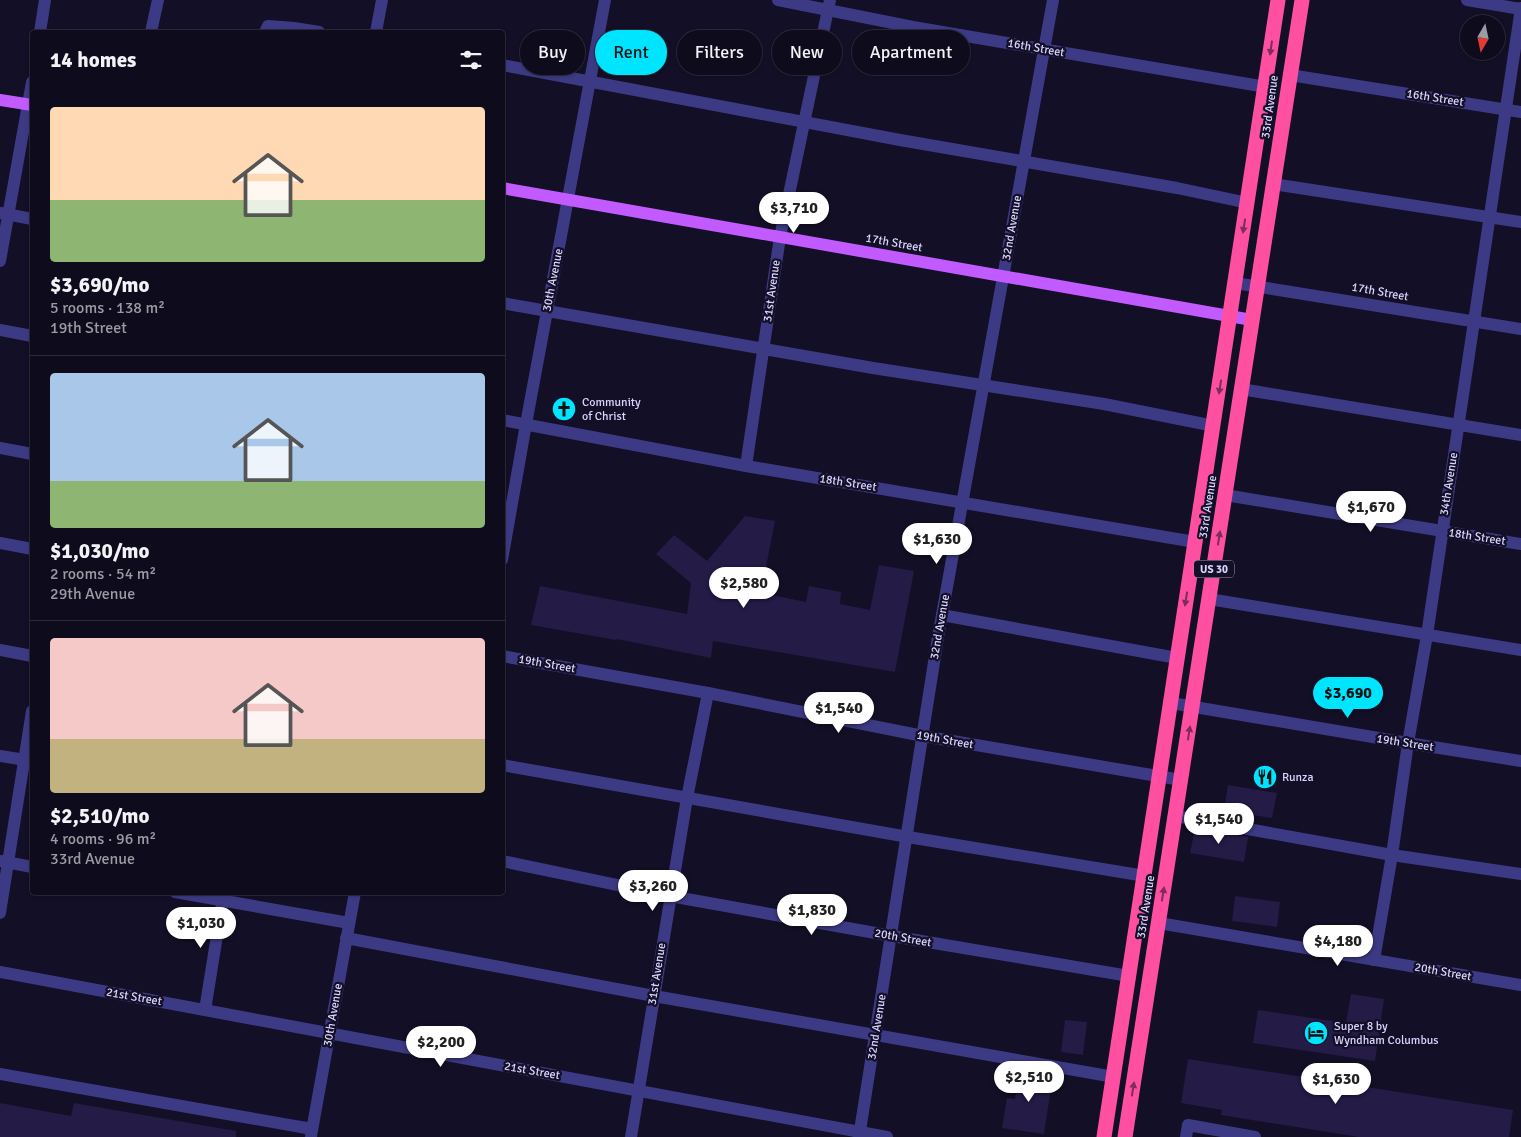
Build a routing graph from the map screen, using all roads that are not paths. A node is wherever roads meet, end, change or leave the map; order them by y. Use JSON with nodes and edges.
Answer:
{"nodes":[{"id":1,"x":45,"y":0,"type":"edge"},
{"id":2,"x":158,"y":0,"type":"edge"},
{"id":3,"x":382,"y":0,"type":"edge"},
{"id":4,"x":605,"y":0,"type":"edge"},
{"id":5,"x":778,"y":0,"type":"edge"},
{"id":6,"x":1053,"y":0,"type":"edge"},
{"id":7,"x":1278,"y":0,"type":"edge"},
{"id":8,"x":1302,"y":0,"type":"edge"},
{"id":9,"x":1467,"y":0,"type":"edge"},
{"id":10,"x":829,"y":5,"type":"edge"},
{"id":11,"x":1521,"y":8,"type":"edge"},
{"id":12,"x":40,"y":30,"type":"edge"},
{"id":13,"x":152,"y":30,"type":"edge"},
{"id":14,"x":266,"y":30,"type":"edge"},
{"id":15,"x":306,"y":30,"type":"edge"},
{"id":16,"x":376,"y":30,"type":"edge"},
{"id":17,"x":1044,"y":50,"type":"junction"},
{"id":18,"x":505,"y":66,"type":"edge"},
{"id":19,"x":1290,"y":75,"type":"junction"},
{"id":20,"x":590,"y":82,"type":"junction"},
{"id":21,"x":1266,"y":87,"type":"junction"},
{"id":22,"x":0,"y":100,"type":"edge"},
{"id":23,"x":30,"y":105,"type":"edge"},
{"id":24,"x":30,"y":109,"type":"edge"},
{"id":25,"x":1505,"y":110,"type":"junction"},
{"id":26,"x":1521,"y":112,"type":"edge"},
{"id":27,"x":805,"y":122,"type":"junction"},
{"id":28,"x":1024,"y":161,"type":"junction"},
{"id":29,"x":1274,"y":184,"type":"junction"},
{"id":30,"x":505,"y":189,"type":"edge"},
{"id":31,"x":568,"y":200,"type":"junction"},
{"id":32,"x":1248,"y":203,"type":"junction"},
{"id":33,"x":4,"y":214,"type":"edge"},
{"id":34,"x":1489,"y":217,"type":"junction"},
{"id":35,"x":30,"y":219,"type":"edge"},
{"id":36,"x":1521,"y":222,"type":"edge"},
{"id":37,"x":780,"y":237,"type":"junction"},
{"id":38,"x":0,"y":262,"type":"edge"},
{"id":39,"x":1004,"y":277,"type":"junction"},
{"id":40,"x":1235,"y":283,"type":"junction"},
{"id":41,"x":1257,"y":286,"type":"junction"},
{"id":42,"x":505,"y":304,"type":"edge"},
{"id":43,"x":547,"y":311,"type":"junction"},
{"id":44,"x":1230,"y":316,"type":"junction"},
{"id":45,"x":1252,"y":320,"type":"junction"},
{"id":46,"x":1474,"y":322,"type":"junction"},
{"id":47,"x":1521,"y":329,"type":"edge"},
{"id":48,"x":0,"y":330,"type":"edge"},
{"id":49,"x":30,"y":336,"type":"edge"},
{"id":50,"x":763,"y":349,"type":"junction"},
{"id":51,"x":982,"y":386,"type":"junction"},
{"id":52,"x":1241,"y":389,"type":"junction"},
{"id":53,"x":505,"y":420,"type":"edge"},
{"id":54,"x":526,"y":424,"type":"junction"},
{"id":55,"x":1458,"y":424,"type":"junction"},
{"id":56,"x":1214,"y":426,"type":"junction"},
{"id":57,"x":1521,"y":435,"type":"edge"},
{"id":58,"x":0,"y":448,"type":"edge"},
{"id":59,"x":30,"y":454,"type":"edge"},
{"id":60,"x":746,"y":466,"type":"junction"},
{"id":61,"x":1225,"y":495,"type":"junction"},
{"id":62,"x":962,"y":502,"type":"junction"},
{"id":63,"x":505,"y":531,"type":"edge"},
{"id":64,"x":1442,"y":531,"type":"junction"},
{"id":65,"x":1195,"y":542,"type":"junction"},
{"id":66,"x":0,"y":543,"type":"edge"},
{"id":67,"x":1521,"y":544,"type":"edge"},
{"id":68,"x":30,"y":549,"type":"edge"},
{"id":69,"x":1209,"y":599,"type":"junction"},
{"id":70,"x":942,"y":615,"type":"junction"},
{"id":71,"x":1427,"y":635,"type":"junction"},
{"id":72,"x":0,"y":650,"type":"edge"},
{"id":73,"x":1521,"y":650,"type":"edge"},
{"id":74,"x":30,"y":656,"type":"edge"},
{"id":75,"x":505,"y":657,"type":"edge"},
{"id":76,"x":1177,"y":658,"type":"junction"},
{"id":77,"x":708,"y":693,"type":"junction"},
{"id":78,"x":1171,"y":703,"type":"junction"},
{"id":79,"x":1193,"y":706,"type":"junction"},
{"id":80,"x":30,"y":736,"type":"edge"},
{"id":81,"x":923,"y":736,"type":"junction"},
{"id":82,"x":1408,"y":743,"type":"junction"},
{"id":83,"x":0,"y":756,"type":"edge"},
{"id":84,"x":28,"y":760,"type":"edge"},
{"id":85,"x":1521,"y":760,"type":"edge"},
{"id":86,"x":505,"y":766,"type":"edge"},
{"id":87,"x":1159,"y":777,"type":"junction"},
{"id":88,"x":1181,"y":780,"type":"junction"},
{"id":89,"x":687,"y":798,"type":"junction"},
{"id":90,"x":1176,"y":816,"type":"junction"},
{"id":91,"x":908,"y":837,"type":"junction"},
{"id":92,"x":1392,"y":855,"type":"junction"},
{"id":93,"x":4,"y":862,"type":"edge"},
{"id":94,"x":505,"y":863,"type":"edge"},
{"id":95,"x":30,"y":867,"type":"edge"},
{"id":96,"x":1521,"y":874,"type":"edge"},
{"id":97,"x":1145,"y":876,"type":"junction"},
{"id":98,"x":204,"y":895,"type":"edge"},
{"id":99,"x":354,"y":895,"type":"edge"},
{"id":100,"x":670,"y":896,"type":"junction"},
{"id":101,"x":224,"y":897,"type":"edge"},
{"id":102,"x":0,"y":913,"type":"edge"},
{"id":103,"x":349,"y":923,"type":"junction"},
{"id":104,"x":1159,"y":923,"type":"junction"},
{"id":105,"x":892,"y":936,"type":"junction"},
{"id":106,"x":346,"y":938,"type":"junction"},
{"id":107,"x":1374,"y":960,"type":"junction"},
{"id":108,"x":0,"y":972,"type":"edge"},
{"id":109,"x":1128,"y":976,"type":"junction"},
{"id":110,"x":1521,"y":985,"type":"edge"},
{"id":111,"x":654,"y":996,"type":"junction"},
{"id":112,"x":205,"y":1010,"type":"junction"},
{"id":113,"x":330,"y":1033,"type":"junction"},
{"id":114,"x":876,"y":1036,"type":"junction"},
{"id":115,"x":0,"y":1074,"type":"edge"},
{"id":116,"x":1114,"y":1077,"type":"junction"},
{"id":117,"x":639,"y":1091,"type":"junction"},
{"id":118,"x":312,"y":1133,"type":"edge"},
{"id":119,"x":860,"y":1135,"type":"edge"},
{"id":120,"x":631,"y":1137,"type":"edge"},
{"id":121,"x":886,"y":1137,"type":"edge"},
{"id":122,"x":1104,"y":1137,"type":"edge"},
{"id":123,"x":1125,"y":1137,"type":"edge"},
{"id":124,"x":1186,"y":1137,"type":"edge"},
{"id":125,"x":1255,"y":1137,"type":"edge"}],
"edges":[{"from":1,"to":12,"type":"street"},
{"from":2,"to":13,"type":"street"},
{"from":3,"to":16,"type":"street"},
{"from":4,"to":20,"type":"street","name":"30th Avenue"},
{"from":5,"to":10,"type":"street","name":"16th Street"},
{"from":6,"to":17,"type":"street","name":"32nd Avenue"},
{"from":7,"to":21,"type":"highway","name":"33rd Avenue","number":"US 30","one_way":true},
{"from":8,"to":19,"type":"highway","name":"33rd Avenue","number":"US 30"},
{"from":9,"to":11,"type":"street"},
{"from":10,"to":17,"type":"street","name":"16th Street"},
{"from":10,"to":27,"type":"street","name":"31st Avenue"},
{"from":11,"to":25,"type":"street","name":"34th Avenue"},
{"from":14,"to":15,"type":"street"},
{"from":17,"to":21,"type":"street","name":"16th Street"},
{"from":17,"to":28,"type":"street","name":"32nd Avenue"},
{"from":18,"to":20,"type":"street"},
{"from":19,"to":25,"type":"street","name":"16th Street"},
{"from":19,"to":29,"type":"highway","name":"33rd Avenue","number":"US 30"},
{"from":20,"to":27,"type":"street"},
{"from":20,"to":31,"type":"street","name":"30th Avenue"},
{"from":21,"to":32,"type":"highway","name":"33rd Avenue","number":"US 30"},
{"from":22,"to":23,"type":"main road"},
{"from":24,"to":33,"type":"street"},
{"from":25,"to":26,"type":"street","name":"16th Street"},
{"from":25,"to":34,"type":"street","name":"34th Avenue"},
{"from":27,"to":28,"type":"street"},
{"from":27,"to":37,"type":"street","name":"31st Avenue"},
{"from":28,"to":32,"type":"street"},
{"from":28,"to":39,"type":"street","name":"32nd Avenue"},
{"from":29,"to":34,"type":"street"},
{"from":29,"to":41,"type":"highway","name":"33rd Avenue","number":"US 30"},
{"from":30,"to":31,"type":"main road","name":"17th Street"},
{"from":31,"to":37,"type":"main road","name":"17th Street"},
{"from":31,"to":43,"type":"street","name":"30th Avenue"},
{"from":32,"to":40,"type":"highway","name":"33rd Avenue","number":"US 30","one_way":true},
{"from":33,"to":35,"type":"street"},
{"from":33,"to":38,"type":"street"},
{"from":34,"to":36,"type":"street"},
{"from":34,"to":46,"type":"street","name":"34th Avenue"},
{"from":37,"to":39,"type":"main road","name":"17th Street"},
{"from":37,"to":50,"type":"street","name":"31st Avenue"},
{"from":39,"to":44,"type":"main road","name":"17th Street"},
{"from":39,"to":51,"type":"street","name":"32nd Avenue"},
{"from":40,"to":41,"type":"street","name":"17th Street"},
{"from":40,"to":44,"type":"highway","name":"33rd Avenue","number":"US 30"},
{"from":41,"to":45,"type":"highway","name":"33rd Avenue","number":"US 30"},
{"from":41,"to":46,"type":"street","name":"17th Street"},
{"from":42,"to":43,"type":"street"},
{"from":43,"to":50,"type":"street"},
{"from":43,"to":54,"type":"street","name":"30th Avenue"},
{"from":44,"to":45,"type":"main road","name":"17th Street"},
{"from":44,"to":56,"type":"highway","name":"33rd Avenue","number":"US 30","one_way":true},
{"from":45,"to":52,"type":"highway","name":"33rd Avenue","number":"US 30"},
{"from":46,"to":47,"type":"street","name":"17th Street"},
{"from":46,"to":55,"type":"street","name":"34th Avenue"},
{"from":48,"to":49,"type":"street"},
{"from":50,"to":51,"type":"street"},
{"from":50,"to":60,"type":"street","name":"31st Avenue"},
{"from":51,"to":56,"type":"street"},
{"from":51,"to":62,"type":"street","name":"32nd Avenue"},
{"from":52,"to":55,"type":"street"},
{"from":52,"to":61,"type":"highway","name":"33rd Avenue","number":"US 30"},
{"from":53,"to":54,"type":"street","name":"18th Street"},
{"from":54,"to":60,"type":"street","name":"18th Street"},
{"from":54,"to":63,"type":"street","name":"30th Avenue"},
{"from":55,"to":57,"type":"street"},
{"from":55,"to":64,"type":"street","name":"34th Avenue"},
{"from":56,"to":65,"type":"highway","name":"33rd Avenue","number":"US 30"},
{"from":58,"to":59,"type":"street"},
{"from":60,"to":62,"type":"street","name":"18th Street"},
{"from":61,"to":64,"type":"street","name":"18th Street"},
{"from":69,"to":61,"type":"highway","name":"33rd Avenue","number":"US 30","one_way":true},
{"from":62,"to":65,"type":"street","name":"18th Street"},
{"from":62,"to":70,"type":"street","name":"32nd Avenue"},
{"from":64,"to":67,"type":"street","name":"18th Street"},
{"from":64,"to":71,"type":"street","name":"34th Avenue"},
{"from":65,"to":76,"type":"highway","name":"33rd Avenue","number":"US 30","one_way":true},
{"from":66,"to":68,"type":"street"},
{"from":69,"to":71,"type":"street"},
{"from":69,"to":79,"type":"highway","name":"33rd Avenue","number":"US 30"},
{"from":70,"to":76,"type":"street"},
{"from":70,"to":81,"type":"street","name":"32nd Avenue"},
{"from":71,"to":73,"type":"street"},
{"from":71,"to":82,"type":"street","name":"34th Avenue"},
{"from":72,"to":74,"type":"street"},
{"from":75,"to":77,"type":"street","name":"19th Street"},
{"from":76,"to":78,"type":"highway","name":"33rd Avenue","number":"US 30"},
{"from":77,"to":81,"type":"street","name":"19th Street"},
{"from":77,"to":89,"type":"street","name":"31st Avenue"},
{"from":78,"to":79,"type":"street","name":"19th Street"},
{"from":78,"to":87,"type":"highway","name":"33rd Avenue","number":"US 30"},
{"from":79,"to":82,"type":"street","name":"19th Street"},
{"from":88,"to":79,"type":"highway","name":"33rd Avenue","number":"US 30","one_way":true},
{"from":80,"to":84,"type":"street"},
{"from":81,"to":87,"type":"street","name":"19th Street"},
{"from":81,"to":91,"type":"street","name":"32nd Avenue"},
{"from":82,"to":85,"type":"street","name":"19th Street"},
{"from":82,"to":92,"type":"street","name":"34th Avenue"},
{"from":83,"to":84,"type":"street"},
{"from":84,"to":93,"type":"street"},
{"from":86,"to":89,"type":"street"},
{"from":87,"to":88,"type":"street","name":"19th Street"},
{"from":87,"to":97,"type":"highway","name":"33rd Avenue","number":"US 30"},
{"from":88,"to":90,"type":"highway","name":"33rd Avenue","number":"US 30"},
{"from":89,"to":91,"type":"street"},
{"from":89,"to":100,"type":"street","name":"31st Avenue"},
{"from":90,"to":92,"type":"street"},
{"from":104,"to":90,"type":"highway","name":"33rd Avenue","number":"US 30","one_way":true},
{"from":91,"to":97,"type":"street"},
{"from":91,"to":105,"type":"street","name":"32nd Avenue"},
{"from":92,"to":96,"type":"street"},
{"from":92,"to":107,"type":"street","name":"34th Avenue"},
{"from":93,"to":95,"type":"street"},
{"from":93,"to":102,"type":"street"},
{"from":94,"to":100,"type":"street","name":"20th Street"},
{"from":97,"to":109,"type":"highway","name":"33rd Avenue","number":"US 30"},
{"from":98,"to":101,"type":"street"},
{"from":99,"to":103,"type":"street","name":"30th Avenue"},
{"from":100,"to":105,"type":"street","name":"20th Street"},
{"from":100,"to":111,"type":"street","name":"31st Avenue"},
{"from":101,"to":103,"type":"street"},
{"from":101,"to":112,"type":"street"},
{"from":103,"to":106,"type":"street","name":"30th Avenue"},
{"from":104,"to":107,"type":"street","name":"20th Street"},
{"from":123,"to":104,"type":"highway","name":"33rd Avenue","number":"US 30","one_way":true},
{"from":105,"to":109,"type":"street","name":"20th Street"},
{"from":105,"to":114,"type":"street","name":"32nd Avenue"},
{"from":106,"to":111,"type":"street"},
{"from":106,"to":113,"type":"street","name":"30th Avenue"},
{"from":107,"to":110,"type":"street","name":"20th Street"},
{"from":108,"to":112,"type":"street","name":"21st Street"},
{"from":109,"to":116,"type":"highway","name":"33rd Avenue","number":"US 30"},
{"from":111,"to":114,"type":"street"},
{"from":111,"to":117,"type":"street","name":"31st Avenue"},
{"from":112,"to":113,"type":"street","name":"21st Street"},
{"from":113,"to":117,"type":"street","name":"21st Street"},
{"from":113,"to":118,"type":"street","name":"30th Avenue"},
{"from":114,"to":116,"type":"street"},
{"from":114,"to":119,"type":"street","name":"32nd Avenue"},
{"from":115,"to":118,"type":"street"},
{"from":116,"to":122,"type":"highway","name":"33rd Avenue","number":"US 30"},
{"from":117,"to":119,"type":"street","name":"21st Street"},
{"from":117,"to":120,"type":"street","name":"31st Avenue"},
{"from":119,"to":121,"type":"street","name":"21st Street"},
{"from":124,"to":125,"type":"street"}]}
